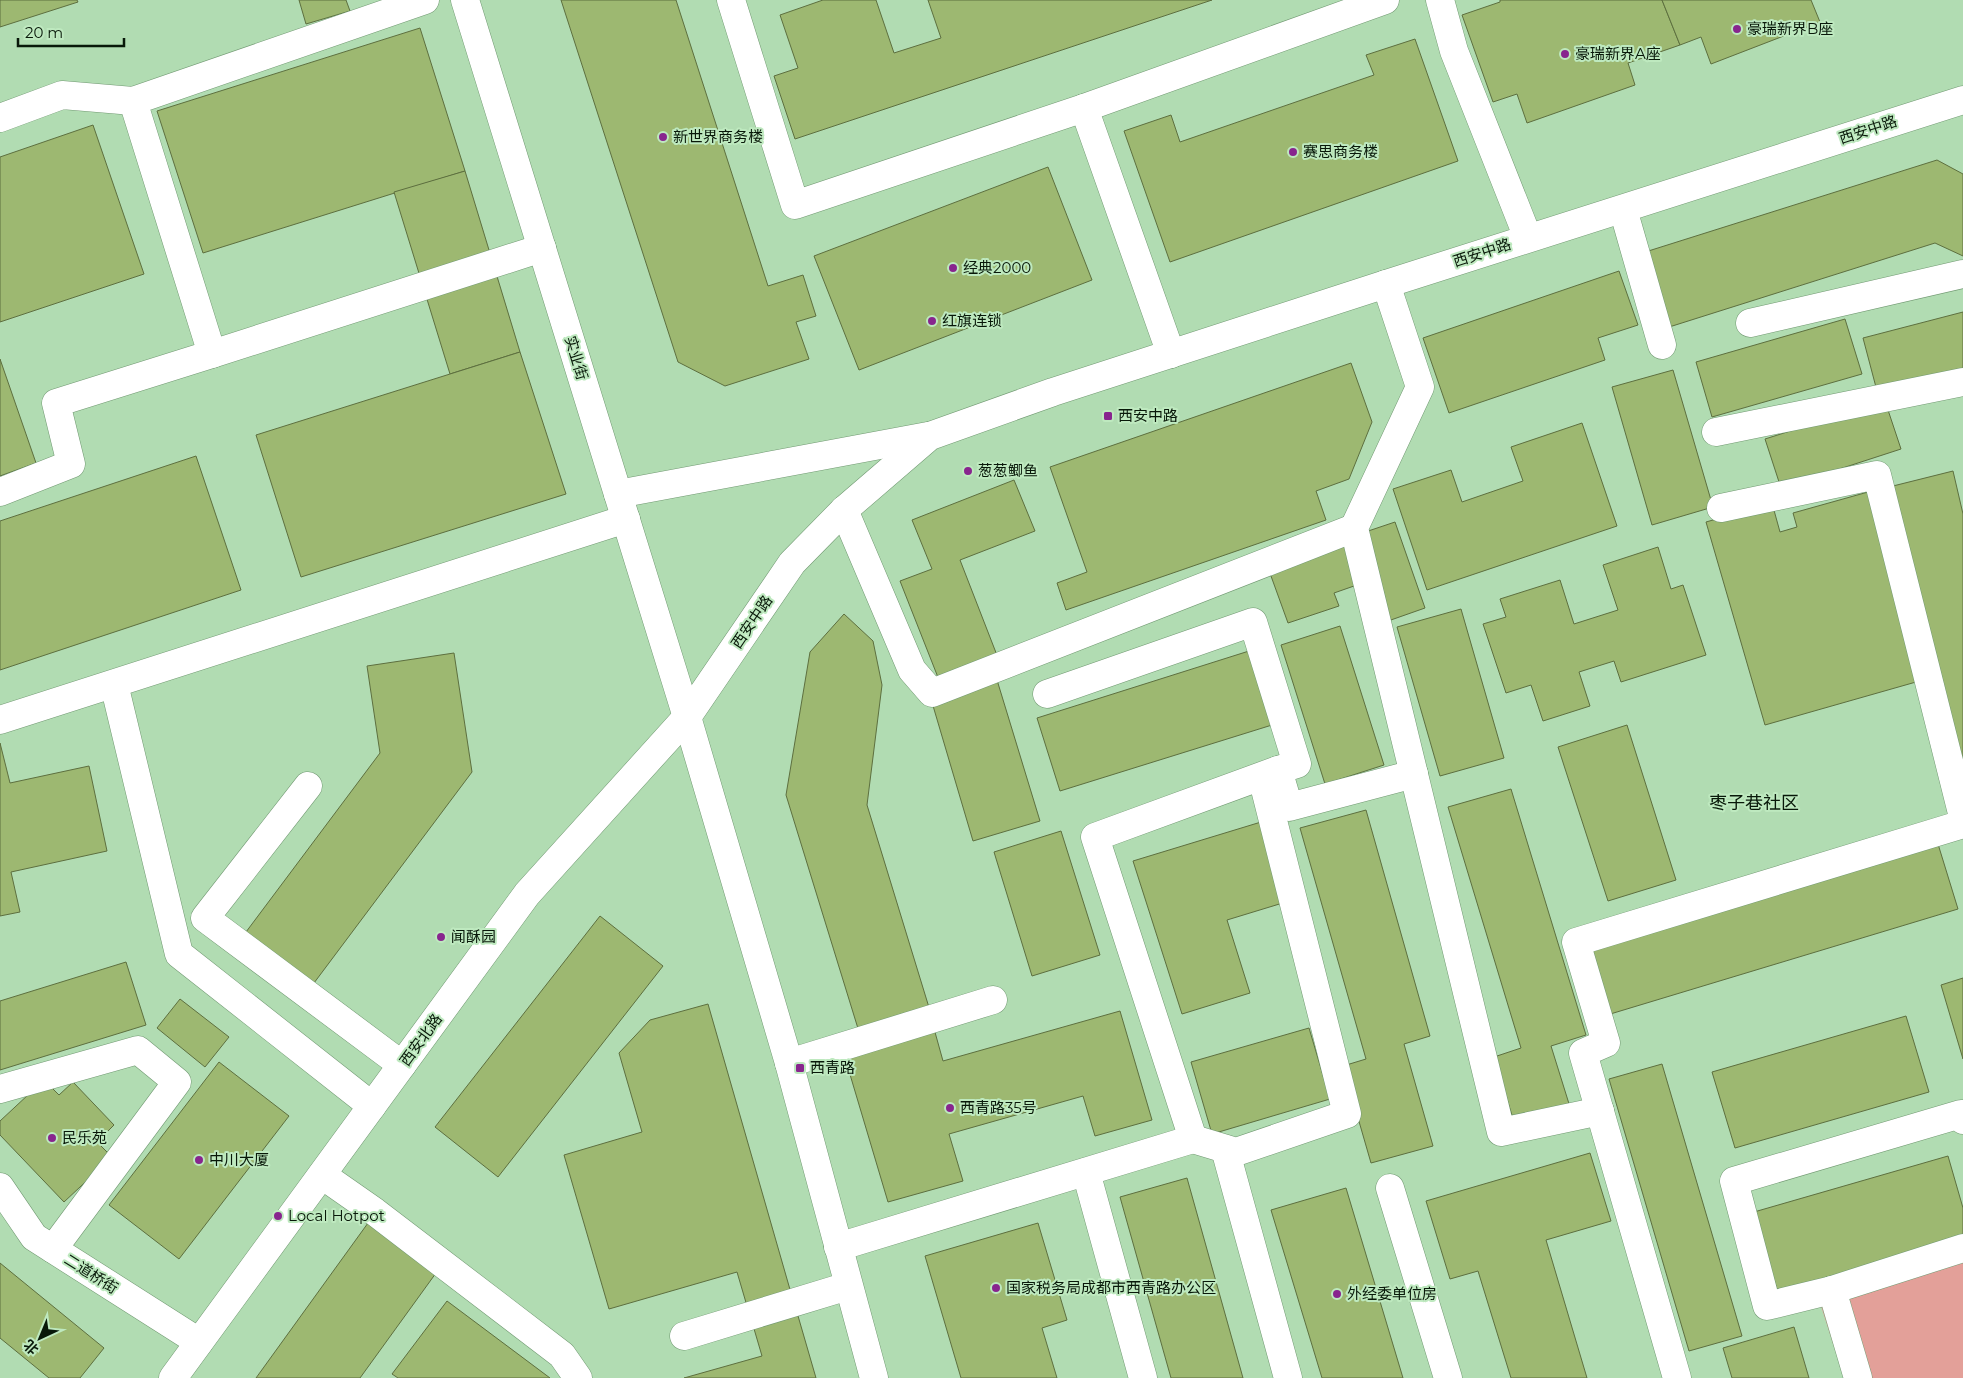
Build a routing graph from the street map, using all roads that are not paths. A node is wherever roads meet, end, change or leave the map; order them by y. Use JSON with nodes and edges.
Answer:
{"nodes":[{"id":1,"x":426,"y":0,"type":"edge"},
{"id":2,"x":465,"y":0,"type":"edge"},
{"id":3,"x":730,"y":0,"type":"edge"},
{"id":4,"x":1385,"y":0,"type":"edge"},
{"id":5,"x":1440,"y":0,"type":"edge"},
{"id":6,"x":1457,"y":0,"type":"edge"},
{"id":7,"x":1454,"y":51,"type":"junction"},
{"id":8,"x":1963,"y":100,"type":"edge"},
{"id":9,"x":133,"y":101,"type":"junction"},
{"id":10,"x":1084,"y":108,"type":"junction"},
{"id":11,"x":0,"y":118,"type":"edge"},
{"id":12,"x":1627,"y":223,"type":"dead end"},
{"id":13,"x":1528,"y":238,"type":"junction"},
{"id":14,"x":542,"y":248,"type":"junction"},
{"id":15,"x":1963,"y":274,"type":"edge"},
{"id":16,"x":1386,"y":284,"type":"junction"},
{"id":17,"x":1750,"y":323,"type":"dead end"},
{"id":18,"x":1662,"y":345,"type":"dead end"},
{"id":19,"x":212,"y":354,"type":"junction"},
{"id":20,"x":1171,"y":354,"type":"junction"},
{"id":21,"x":1963,"y":382,"type":"edge"},
{"id":22,"x":1716,"y":432,"type":"dead end"},
{"id":23,"x":930,"y":436,"type":"junction"},
{"id":24,"x":0,"y":492,"type":"edge"},
{"id":25,"x":618,"y":494,"type":"junction"},
{"id":26,"x":1721,"y":508,"type":"dead end"},
{"id":27,"x":844,"y":510,"type":"junction"},
{"id":28,"x":626,"y":519,"type":"junction"},
{"id":29,"x":1354,"y":528,"type":"junction"},
{"id":30,"x":114,"y":684,"type":"junction"},
{"id":31,"x":1047,"y":694,"type":"dead end"},
{"id":32,"x":687,"y":717,"type":"junction"},
{"id":33,"x":0,"y":720,"type":"edge"},
{"id":34,"x":1270,"y":773,"type":"junction"},
{"id":35,"x":1414,"y":774,"type":"junction"},
{"id":36,"x":308,"y":786,"type":"dead end"},
{"id":37,"x":1963,"y":817,"type":"edge"},
{"id":38,"x":1963,"y":824,"type":"edge"},
{"id":39,"x":993,"y":1000,"type":"dead end"},
{"id":40,"x":789,"y":1063,"type":"junction"},
{"id":41,"x":402,"y":1065,"type":"junction"},
{"id":42,"x":0,"y":1089,"type":"edge"},
{"id":43,"x":372,"y":1106,"type":"junction"},
{"id":44,"x":1600,"y":1111,"type":"junction"},
{"id":45,"x":1963,"y":1120,"type":"edge"},
{"id":46,"x":1193,"y":1139,"type":"junction"},
{"id":47,"x":1224,"y":1149,"type":"junction"},
{"id":48,"x":1086,"y":1172,"type":"junction"},
{"id":49,"x":322,"y":1175,"type":"junction"},
{"id":50,"x":0,"y":1187,"type":"edge"},
{"id":51,"x":1390,"y":1188,"type":"dead end"},
{"id":52,"x":838,"y":1247,"type":"junction"},
{"id":53,"x":1963,"y":1248,"type":"edge"},
{"id":54,"x":53,"y":1249,"type":"junction"},
{"id":55,"x":848,"y":1286,"type":"junction"},
{"id":56,"x":1832,"y":1290,"type":"junction"},
{"id":57,"x":684,"y":1336,"type":"dead end"},
{"id":58,"x":199,"y":1342,"type":"junction"},
{"id":59,"x":174,"y":1378,"type":"edge"},
{"id":60,"x":578,"y":1378,"type":"edge"},
{"id":61,"x":874,"y":1378,"type":"edge"},
{"id":62,"x":1143,"y":1378,"type":"edge"},
{"id":63,"x":1288,"y":1378,"type":"edge"},
{"id":64,"x":1448,"y":1378,"type":"edge"},
{"id":65,"x":1677,"y":1378,"type":"edge"},
{"id":66,"x":1858,"y":1378,"type":"edge"}],
"edges":[{"from":1,"to":9,"type":"street"},
{"from":2,"to":14,"type":"street","name":"实业街"},
{"from":3,"to":10,"type":"street"},
{"from":4,"to":10,"type":"street"},
{"from":5,"to":7,"type":"street"},
{"from":6,"to":7,"type":"street"},
{"from":7,"to":13,"type":"street"},
{"from":8,"to":13,"type":"street","name":"西安中路"},
{"from":9,"to":11,"type":"street"},
{"from":9,"to":19,"type":"street"},
{"from":10,"to":20,"type":"street"},
{"from":12,"to":18,"type":"street"},
{"from":13,"to":16,"type":"street","name":"西安中路"},
{"from":14,"to":19,"type":"street"},
{"from":14,"to":25,"type":"street","name":"实业街"},
{"from":15,"to":17,"type":"street"},
{"from":16,"to":20,"type":"street","name":"西安中路"},
{"from":16,"to":29,"type":"street"},
{"from":19,"to":24,"type":"street"},
{"from":20,"to":23,"type":"street","name":"西安中路"},
{"from":21,"to":22,"type":"street"},
{"from":23,"to":25,"type":"street"},
{"from":23,"to":27,"type":"street","name":"西安中路"},
{"from":25,"to":28,"type":"street","name":"实业街"},
{"from":26,"to":37,"type":"street"},
{"from":27,"to":29,"type":"street"},
{"from":27,"to":32,"type":"street","name":"西安中路"},
{"from":28,"to":30,"type":"street"},
{"from":28,"to":32,"type":"street","name":"实业街"},
{"from":29,"to":35,"type":"street"},
{"from":30,"to":33,"type":"street"},
{"from":30,"to":43,"type":"street"},
{"from":31,"to":34,"type":"street"},
{"from":32,"to":40,"type":"street"},
{"from":32,"to":41,"type":"street","name":"西安北路"},
{"from":34,"to":35,"type":"street"},
{"from":34,"to":46,"type":"street"},
{"from":34,"to":47,"type":"street"},
{"from":35,"to":44,"type":"street"},
{"from":36,"to":41,"type":"street"},
{"from":38,"to":44,"type":"street"},
{"from":39,"to":40,"type":"street"},
{"from":40,"to":52,"type":"street"},
{"from":41,"to":43,"type":"street","name":"西安北路"},
{"from":42,"to":54,"type":"street"},
{"from":43,"to":49,"type":"street","name":"西安北路"},
{"from":44,"to":65,"type":"street"},
{"from":45,"to":56,"type":"street"},
{"from":46,"to":47,"type":"street"},
{"from":46,"to":48,"type":"street"},
{"from":47,"to":63,"type":"street"},
{"from":48,"to":52,"type":"street"},
{"from":48,"to":62,"type":"street"},
{"from":49,"to":58,"type":"street","name":"西安北路"},
{"from":49,"to":60,"type":"street"},
{"from":50,"to":54,"type":"street","name":"二道桥街"},
{"from":51,"to":64,"type":"street"},
{"from":52,"to":55,"type":"street"},
{"from":53,"to":56,"type":"street"},
{"from":54,"to":58,"type":"street","name":"二道桥街"},
{"from":55,"to":57,"type":"street"},
{"from":55,"to":61,"type":"street"},
{"from":56,"to":66,"type":"street"},
{"from":58,"to":59,"type":"street","name":"西安北路"}]}
